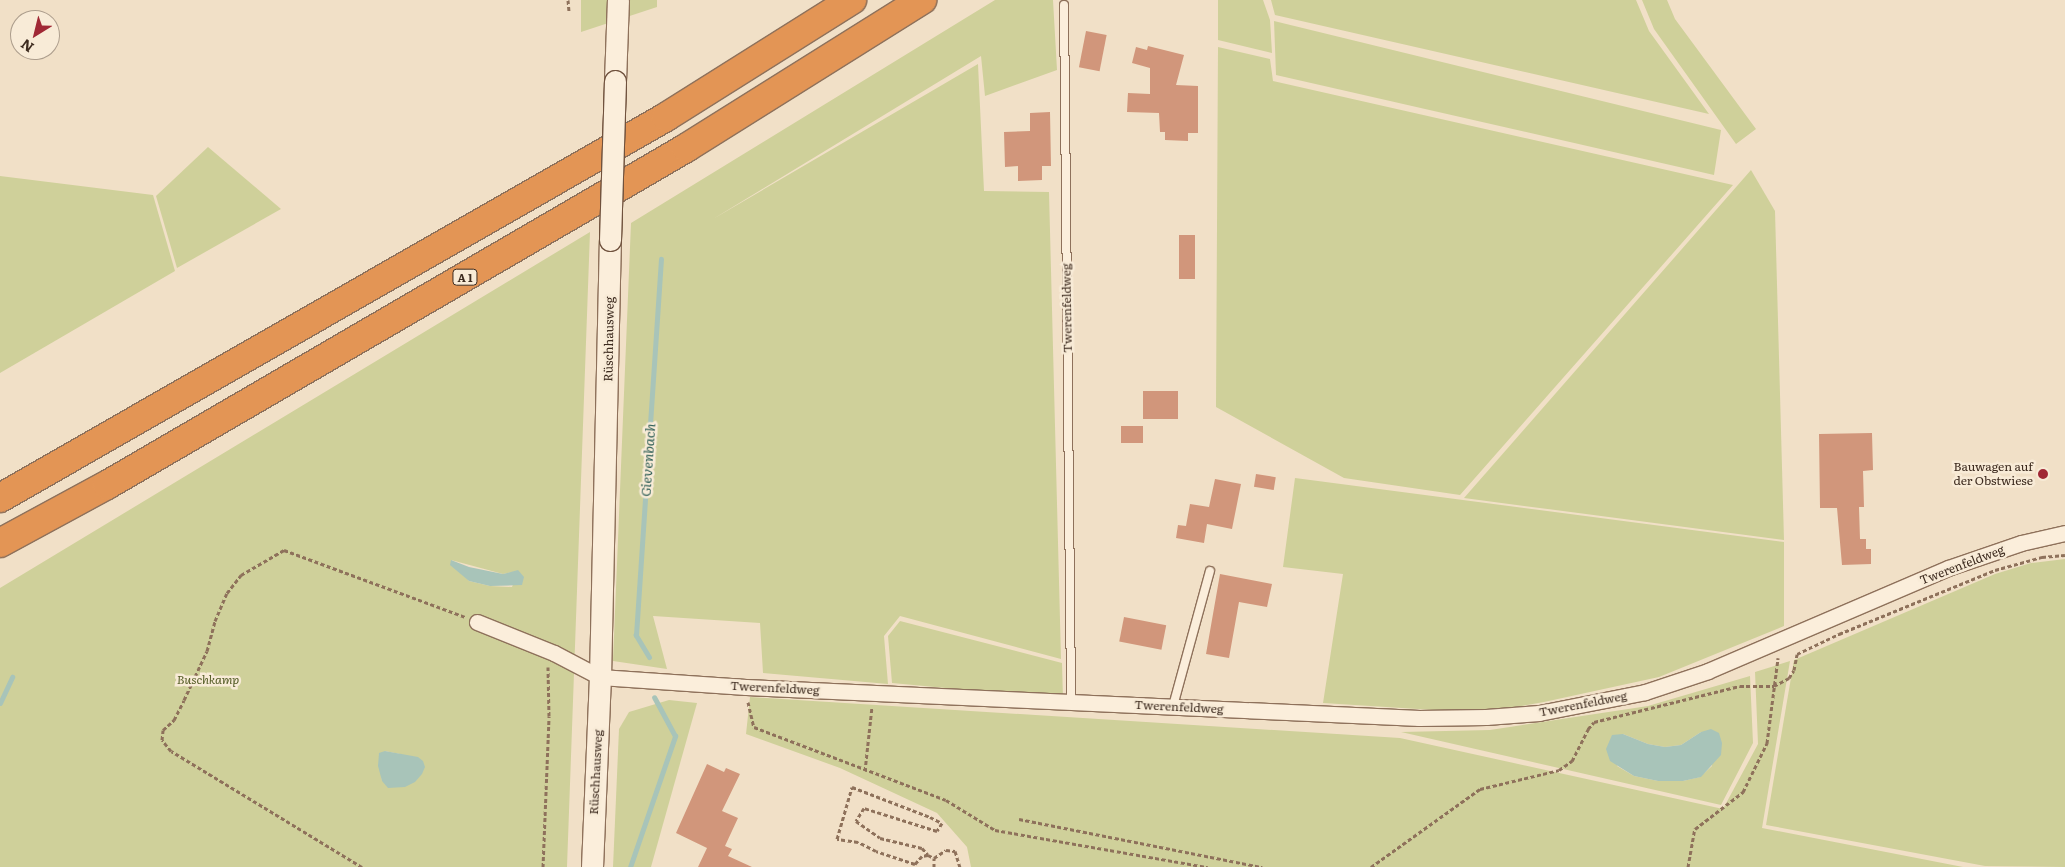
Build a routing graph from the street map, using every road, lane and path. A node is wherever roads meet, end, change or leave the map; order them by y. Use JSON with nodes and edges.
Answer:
{"nodes":[{"id":1,"x":568,"y":0,"type":"edge"},
{"id":2,"x":618,"y":0,"type":"edge"},
{"id":3,"x":852,"y":0,"type":"edge"},
{"id":4,"x":922,"y":0,"type":"edge"},
{"id":5,"x":1064,"y":5,"type":"dead end"},
{"id":6,"x":569,"y":12,"type":"dead end"},
{"id":7,"x":0,"y":498,"type":"edge"},
{"id":8,"x":2065,"y":534,"type":"edge"},
{"id":9,"x":0,"y":542,"type":"edge"},
{"id":10,"x":2065,"y":555,"type":"edge"},
{"id":11,"x":1210,"y":571,"type":"dead end"},
{"id":12,"x":478,"y":622,"type":"joint"},
{"id":13,"x":1776,"y":642,"type":"junction"},
{"id":14,"x":554,"y":653,"type":"junction"},
{"id":15,"x":600,"y":677,"type":"junction"},
{"id":16,"x":746,"y":686,"type":"junction"},
{"id":17,"x":1774,"y":686,"type":"junction"},
{"id":18,"x":1071,"y":702,"type":"junction"},
{"id":19,"x":1173,"y":706,"type":"junction"},
{"id":20,"x":871,"y":717,"type":"dead end"},
{"id":21,"x":865,"y":771,"type":"junction"},
{"id":22,"x":1019,"y":819,"type":"dead end"},
{"id":23,"x":928,"y":855,"type":"junction"},
{"id":24,"x":934,"y":858,"type":"junction"},
{"id":25,"x":362,"y":867,"type":"edge"},
{"id":26,"x":543,"y":867,"type":"edge"},
{"id":27,"x":592,"y":867,"type":"edge"},
{"id":28,"x":934,"y":867,"type":"edge"},
{"id":29,"x":960,"y":867,"type":"edge"},
{"id":30,"x":1208,"y":867,"type":"edge"},
{"id":31,"x":1262,"y":867,"type":"edge"},
{"id":32,"x":1371,"y":867,"type":"edge"},
{"id":33,"x":1688,"y":867,"type":"edge"}],
"edges":[{"from":1,"to":6,"type":"path"},
{"from":2,"to":15,"type":"main road","name":"Rüschhausweg","bridge":true},
{"from":3,"to":7,"type":"highway"},
{"from":4,"to":9,"type":"highway","number":"A 1"},
{"from":5,"to":18,"type":"lane","name":"Twerenfeldweg"},
{"from":8,"to":13,"type":"street","name":"Twerenfeldweg"},
{"from":10,"to":17,"type":"path"},
{"from":11,"to":19,"type":"lane"},
{"from":12,"to":14,"type":"street"},
{"from":12,"to":25,"type":"path"},
{"from":13,"to":17,"type":"path"},
{"from":13,"to":19,"type":"street","name":"Twerenfeldweg"},
{"from":14,"to":15,"type":"street"},
{"from":14,"to":26,"type":"path"},
{"from":15,"to":16,"type":"street","name":"Twerenfeldweg"},
{"from":15,"to":27,"type":"main road","name":"Rüschhausweg"},
{"from":16,"to":18,"type":"street","name":"Twerenfeldweg"},
{"from":16,"to":21,"type":"path"},
{"from":17,"to":32,"type":"path"},
{"from":17,"to":33,"type":"path"},
{"from":18,"to":19,"type":"street","name":"Twerenfeldweg"},
{"from":20,"to":21,"type":"path"},
{"from":21,"to":30,"type":"path"},
{"from":22,"to":31,"type":"path"},
{"from":23,"to":23,"type":"path"},
{"from":23,"to":24,"type":"path"},
{"from":24,"to":28,"type":"path"},
{"from":24,"to":29,"type":"path"}]}
